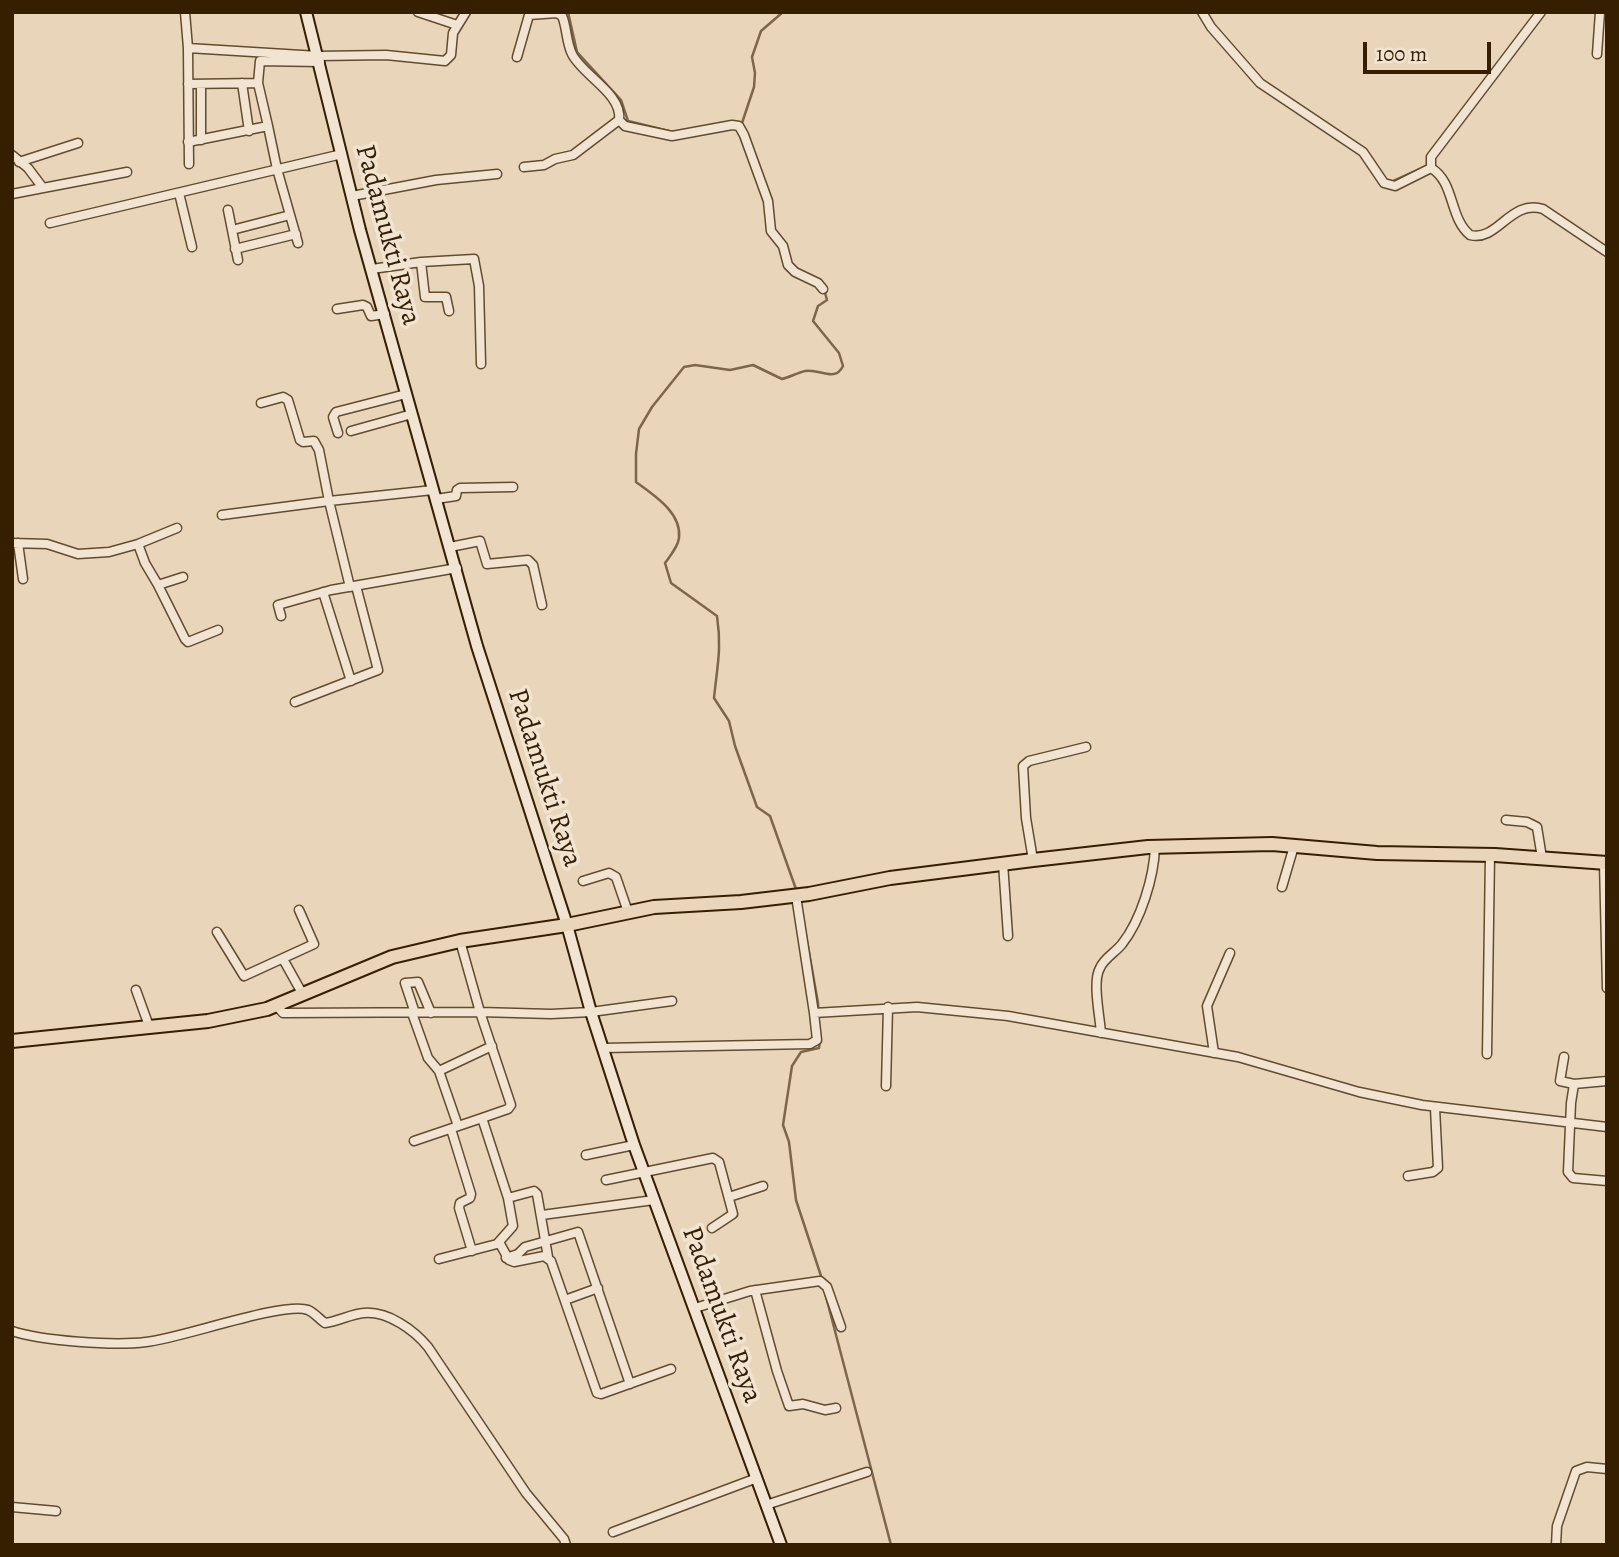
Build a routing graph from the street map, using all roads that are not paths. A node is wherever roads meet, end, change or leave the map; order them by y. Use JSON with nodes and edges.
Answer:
{"nodes":[{"id":1,"x":186,"y":12,"type":"edge"},
{"id":2,"x":306,"y":12,"type":"edge"},
{"id":3,"x":418,"y":12,"type":"edge"},
{"id":4,"x":466,"y":12,"type":"edge"},
{"id":5,"x":1202,"y":12,"type":"edge"},
{"id":6,"x":1541,"y":12,"type":"edge"},
{"id":7,"x":1600,"y":12,"type":"edge"},
{"id":8,"x":530,"y":13,"type":"edge"},
{"id":9,"x":457,"y":25,"type":"junction"},
{"id":10,"x":188,"y":48,"type":"junction"},
{"id":11,"x":1597,"y":54,"type":"dead end"},
{"id":12,"x":517,"y":57,"type":"dead end"},
{"id":13,"x":319,"y":59,"type":"junction"},
{"id":14,"x":242,"y":83,"type":"junction"},
{"id":15,"x":258,"y":83,"type":"junction"},
{"id":16,"x":188,"y":84,"type":"junction"},
{"id":17,"x":201,"y":84,"type":"junction"},
{"id":18,"x":619,"y":120,"type":"junction"},
{"id":19,"x":268,"y":126,"type":"junction"},
{"id":20,"x":249,"y":131,"type":"junction"},
{"id":21,"x":201,"y":140,"type":"junction"},
{"id":22,"x":188,"y":142,"type":"junction"},
{"id":23,"x":78,"y":144,"type":"dead end"},
{"id":24,"x":342,"y":154,"type":"junction"},
{"id":25,"x":16,"y":159,"type":"edge"},
{"id":26,"x":189,"y":164,"type":"dead end"},
{"id":27,"x":524,"y":167,"type":"dead end"},
{"id":28,"x":1431,"y":168,"type":"junction"},
{"id":29,"x":276,"y":169,"type":"junction"},
{"id":30,"x":127,"y":172,"type":"dead end"},
{"id":31,"x":497,"y":174,"type":"dead end"},
{"id":32,"x":43,"y":188,"type":"junction"},
{"id":33,"x":179,"y":193,"type":"junction"},
{"id":34,"x":12,"y":194,"type":"edge"},
{"id":35,"x":352,"y":196,"type":"junction"},
{"id":36,"x":228,"y":210,"type":"dead end"},
{"id":37,"x":290,"y":215,"type":"junction"},
{"id":38,"x":50,"y":223,"type":"dead end"},
{"id":39,"x":232,"y":230,"type":"junction"},
{"id":40,"x":192,"y":247,"type":"dead end"},
{"id":41,"x":236,"y":248,"type":"junction"},
{"id":42,"x":1607,"y":252,"type":"edge"},
{"id":43,"x":238,"y":260,"type":"dead end"},
{"id":44,"x":421,"y":262,"type":"junction"},
{"id":45,"x":372,"y":269,"type":"junction"},
{"id":46,"x":823,"y":289,"type":"dead end"},
{"id":47,"x":337,"y":309,"type":"dead end"},
{"id":48,"x":449,"y":311,"type":"dead end"},
{"id":49,"x":385,"y":314,"type":"junction"},
{"id":50,"x":481,"y":364,"type":"dead end"},
{"id":51,"x":406,"y":394,"type":"junction"},
{"id":52,"x":261,"y":402,"type":"dead end"},
{"id":53,"x":412,"y":414,"type":"junction"},
{"id":54,"x":351,"y":430,"type":"dead end"},
{"id":55,"x":338,"y":433,"type":"dead end"},
{"id":56,"x":513,"y":487,"type":"dead end"},
{"id":57,"x":434,"y":495,"type":"junction"},
{"id":58,"x":329,"y":501,"type":"junction"},
{"id":59,"x":222,"y":515,"type":"dead end"},
{"id":60,"x":177,"y":528,"type":"dead end"},
{"id":61,"x":15,"y":543,"type":"edge"},
{"id":62,"x":138,"y":544,"type":"junction"},
{"id":63,"x":450,"y":547,"type":"junction"},
{"id":64,"x":457,"y":568,"type":"junction"},
{"id":65,"x":183,"y":577,"type":"dead end"},
{"id":66,"x":23,"y":579,"type":"dead end"},
{"id":67,"x":158,"y":585,"type":"junction"},
{"id":68,"x":353,"y":586,"type":"junction"},
{"id":69,"x":323,"y":592,"type":"junction"},
{"id":70,"x":542,"y":605,"type":"dead end"},
{"id":71,"x":281,"y":616,"type":"dead end"},
{"id":72,"x":218,"y":630,"type":"dead end"},
{"id":73,"x":351,"y":681,"type":"junction"},
{"id":74,"x":295,"y":702,"type":"dead end"},
{"id":75,"x":1086,"y":747,"type":"dead end"},
{"id":76,"x":1506,"y":820,"type":"dead end"},
{"id":77,"x":1294,"y":846,"type":"junction"},
{"id":78,"x":1155,"y":847,"type":"junction"},
{"id":79,"x":1490,"y":855,"type":"junction"},
{"id":80,"x":1542,"y":858,"type":"junction"},
{"id":81,"x":1033,"y":860,"type":"junction"},
{"id":82,"x":1003,"y":863,"type":"junction"},
{"id":83,"x":1606,"y":863,"type":"edge"},
{"id":84,"x":583,"y":881,"type":"dead end"},
{"id":85,"x":1282,"y":887,"type":"dead end"},
{"id":86,"x":796,"y":896,"type":"junction"},
{"id":87,"x":299,"y":910,"type":"dead end"},
{"id":88,"x":628,"y":912,"type":"junction"},
{"id":89,"x":567,"y":925,"type":"junction"},
{"id":90,"x":217,"y":932,"type":"dead end"},
{"id":91,"x":1008,"y":936,"type":"dead end"},
{"id":92,"x":460,"y":942,"type":"junction"},
{"id":93,"x":1230,"y":953,"type":"dead end"},
{"id":94,"x":283,"y":959,"type":"junction"},
{"id":95,"x":1607,"y":988,"type":"edge"},
{"id":96,"x":136,"y":990,"type":"dead end"},
{"id":97,"x":302,"y":993,"type":"junction"},
{"id":98,"x":672,"y":1001,"type":"dead end"},
{"id":99,"x":276,"y":1006,"type":"junction"},
{"id":100,"x":888,"y":1007,"type":"junction"},
{"id":101,"x":480,"y":1012,"type":"junction"},
{"id":102,"x":591,"y":1012,"type":"junction"},
{"id":103,"x":413,"y":1013,"type":"junction"},
{"id":104,"x":431,"y":1013,"type":"junction"},
{"id":105,"x":814,"y":1013,"type":"junction"},
{"id":106,"x":149,"y":1027,"type":"junction"},
{"id":107,"x":1101,"y":1033,"type":"junction"},
{"id":108,"x":12,"y":1041,"type":"edge"},
{"id":109,"x":492,"y":1046,"type":"junction"},
{"id":110,"x":603,"y":1048,"type":"junction"},
{"id":111,"x":1214,"y":1053,"type":"junction"},
{"id":112,"x":1487,"y":1054,"type":"dead end"},
{"id":113,"x":1564,"y":1057,"type":"dead end"},
{"id":114,"x":439,"y":1071,"type":"junction"},
{"id":115,"x":1607,"y":1081,"type":"edge"},
{"id":116,"x":1574,"y":1083,"type":"junction"},
{"id":117,"x":886,"y":1086,"type":"dead end"},
{"id":118,"x":1435,"y":1108,"type":"junction"},
{"id":119,"x":482,"y":1118,"type":"junction"},
{"id":120,"x":1570,"y":1124,"type":"junction"},
{"id":121,"x":1607,"y":1127,"type":"edge"},
{"id":122,"x":455,"y":1128,"type":"junction"},
{"id":123,"x":414,"y":1142,"type":"dead end"},
{"id":124,"x":634,"y":1145,"type":"junction"},
{"id":125,"x":586,"y":1155,"type":"dead end"},
{"id":126,"x":645,"y":1173,"type":"junction"},
{"id":127,"x":1408,"y":1176,"type":"dead end"},
{"id":128,"x":606,"y":1180,"type":"dead end"},
{"id":129,"x":1607,"y":1181,"type":"edge"},
{"id":130,"x":763,"y":1186,"type":"dead end"},
{"id":131,"x":729,"y":1197,"type":"junction"},
{"id":132,"x":509,"y":1198,"type":"junction"},
{"id":133,"x":654,"y":1200,"type":"junction"},
{"id":134,"x":542,"y":1214,"type":"junction"},
{"id":135,"x":712,"y":1228,"type":"dead end"},
{"id":136,"x":545,"y":1241,"type":"junction"},
{"id":137,"x":499,"y":1242,"type":"junction"},
{"id":138,"x":472,"y":1251,"type":"junction"},
{"id":139,"x":548,"y":1257,"type":"junction"},
{"id":140,"x":506,"y":1258,"type":"junction"},
{"id":141,"x":439,"y":1259,"type":"dead end"},
{"id":142,"x":598,"y":1288,"type":"junction"},
{"id":143,"x":755,"y":1290,"type":"junction"},
{"id":144,"x":565,"y":1300,"type":"junction"},
{"id":145,"x":695,"y":1308,"type":"junction"},
{"id":146,"x":841,"y":1326,"type":"dead end"},
{"id":147,"x":12,"y":1331,"type":"edge"},
{"id":148,"x":671,"y":1369,"type":"dead end"},
{"id":149,"x":630,"y":1384,"type":"junction"},
{"id":150,"x":836,"y":1408,"type":"dead end"},
{"id":151,"x":1607,"y":1469,"type":"edge"},
{"id":152,"x":867,"y":1472,"type":"dead end"},
{"id":153,"x":757,"y":1478,"type":"junction"},
{"id":154,"x":766,"y":1505,"type":"junction"},
{"id":155,"x":12,"y":1507,"type":"edge"},
{"id":156,"x":56,"y":1511,"type":"dead end"},
{"id":157,"x":613,"y":1532,"type":"dead end"},
{"id":158,"x":566,"y":1545,"type":"edge"},
{"id":159,"x":780,"y":1545,"type":"edge"},
{"id":160,"x":1556,"y":1545,"type":"edge"}],
"edges":[{"from":1,"to":10,"type":"street"},
{"from":2,"to":13,"type":"street","name":"Padamukti Raya"},
{"from":3,"to":9,"type":"street"},
{"from":4,"to":9,"type":"street"},
{"from":5,"to":28,"type":"street"},
{"from":6,"to":28,"type":"street"},
{"from":7,"to":11,"type":"street"},
{"from":8,"to":12,"type":"street"},
{"from":8,"to":18,"type":"street"},
{"from":9,"to":13,"type":"street"},
{"from":10,"to":13,"type":"street"},
{"from":10,"to":16,"type":"street"},
{"from":13,"to":15,"type":"street"},
{"from":13,"to":24,"type":"street","name":"Padamukti Raya"},
{"from":14,"to":15,"type":"street"},
{"from":14,"to":17,"type":"street"},
{"from":14,"to":20,"type":"street"},
{"from":15,"to":19,"type":"street"},
{"from":16,"to":17,"type":"street"},
{"from":16,"to":22,"type":"street"},
{"from":17,"to":21,"type":"street"},
{"from":18,"to":27,"type":"street"},
{"from":18,"to":46,"type":"street"},
{"from":19,"to":20,"type":"street"},
{"from":19,"to":29,"type":"street"},
{"from":20,"to":21,"type":"street"},
{"from":21,"to":22,"type":"street"},
{"from":22,"to":26,"type":"street"},
{"from":23,"to":25,"type":"street"},
{"from":24,"to":29,"type":"street"},
{"from":24,"to":35,"type":"street","name":"Padamukti Raya"},
{"from":25,"to":32,"type":"street"},
{"from":28,"to":42,"type":"street"},
{"from":29,"to":33,"type":"street"},
{"from":29,"to":37,"type":"street"},
{"from":30,"to":32,"type":"street"},
{"from":31,"to":35,"type":"street"},
{"from":32,"to":34,"type":"street"},
{"from":33,"to":38,"type":"street"},
{"from":33,"to":40,"type":"street"},
{"from":35,"to":45,"type":"street","name":"Padamukti Raya"},
{"from":36,"to":39,"type":"street"},
{"from":37,"to":39,"type":"street"},
{"from":37,"to":41,"type":"street"},
{"from":39,"to":41,"type":"street"},
{"from":41,"to":43,"type":"street"},
{"from":44,"to":45,"type":"street"},
{"from":44,"to":48,"type":"street"},
{"from":44,"to":50,"type":"street"},
{"from":45,"to":49,"type":"street","name":"Padamukti Raya"},
{"from":47,"to":49,"type":"street"},
{"from":49,"to":51,"type":"street","name":"Padamukti Raya"},
{"from":51,"to":53,"type":"street","name":"Padamukti Raya"},
{"from":51,"to":55,"type":"street"},
{"from":52,"to":58,"type":"street"},
{"from":53,"to":54,"type":"street"},
{"from":53,"to":57,"type":"street","name":"Padamukti Raya"},
{"from":56,"to":57,"type":"street"},
{"from":57,"to":58,"type":"street"},
{"from":57,"to":63,"type":"street","name":"Padamukti Raya"},
{"from":58,"to":59,"type":"street"},
{"from":58,"to":68,"type":"street"},
{"from":60,"to":62,"type":"street"},
{"from":61,"to":62,"type":"street"},
{"from":61,"to":66,"type":"street"},
{"from":62,"to":67,"type":"street"},
{"from":63,"to":64,"type":"street","name":"Padamukti Raya"},
{"from":63,"to":70,"type":"street"},
{"from":64,"to":68,"type":"street"},
{"from":64,"to":89,"type":"street","name":"Padamukti Raya"},
{"from":65,"to":67,"type":"street"},
{"from":67,"to":72,"type":"street"},
{"from":68,"to":69,"type":"street"},
{"from":68,"to":73,"type":"street"},
{"from":69,"to":71,"type":"street"},
{"from":69,"to":73,"type":"street"},
{"from":73,"to":74,"type":"street"},
{"from":75,"to":81,"type":"street"},
{"from":76,"to":80,"type":"street"},
{"from":77,"to":78,"type":"main road"},
{"from":77,"to":79,"type":"main road"},
{"from":77,"to":85,"type":"street"},
{"from":78,"to":81,"type":"main road"},
{"from":78,"to":107,"type":"street"},
{"from":79,"to":80,"type":"main road"},
{"from":79,"to":112,"type":"street"},
{"from":80,"to":83,"type":"main road"},
{"from":81,"to":82,"type":"main road"},
{"from":82,"to":86,"type":"main road"},
{"from":82,"to":91,"type":"street"},
{"from":83,"to":95,"type":"street"},
{"from":84,"to":88,"type":"street"},
{"from":86,"to":88,"type":"main road"},
{"from":86,"to":105,"type":"street"},
{"from":87,"to":94,"type":"street"},
{"from":88,"to":89,"type":"main road"},
{"from":89,"to":92,"type":"main road"},
{"from":89,"to":102,"type":"street","name":"Padamukti Raya"},
{"from":90,"to":94,"type":"street"},
{"from":92,"to":97,"type":"main road"},
{"from":92,"to":101,"type":"street"},
{"from":93,"to":111,"type":"street"},
{"from":94,"to":97,"type":"street"},
{"from":96,"to":106,"type":"street"},
{"from":97,"to":99,"type":"main road"},
{"from":98,"to":102,"type":"street"},
{"from":99,"to":103,"type":"street"},
{"from":99,"to":106,"type":"main road"},
{"from":100,"to":105,"type":"street"},
{"from":100,"to":107,"type":"street"},
{"from":100,"to":117,"type":"street"},
{"from":101,"to":102,"type":"street"},
{"from":101,"to":104,"type":"street"},
{"from":101,"to":109,"type":"street"},
{"from":102,"to":110,"type":"street","name":"Padamukti Raya"},
{"from":103,"to":104,"type":"street"},
{"from":103,"to":104,"type":"street"},
{"from":103,"to":114,"type":"street"},
{"from":105,"to":110,"type":"street"},
{"from":106,"to":108,"type":"main road"},
{"from":107,"to":111,"type":"street"},
{"from":109,"to":114,"type":"street"},
{"from":109,"to":119,"type":"street"},
{"from":110,"to":124,"type":"street","name":"Padamukti Raya"},
{"from":111,"to":118,"type":"street"},
{"from":113,"to":116,"type":"street"},
{"from":114,"to":122,"type":"street"},
{"from":115,"to":116,"type":"street"},
{"from":116,"to":120,"type":"street"},
{"from":118,"to":120,"type":"street"},
{"from":118,"to":127,"type":"street"},
{"from":119,"to":122,"type":"street"},
{"from":119,"to":132,"type":"street"},
{"from":120,"to":121,"type":"street"},
{"from":120,"to":129,"type":"street"},
{"from":122,"to":123,"type":"street"},
{"from":122,"to":138,"type":"street"},
{"from":124,"to":125,"type":"street"},
{"from":124,"to":126,"type":"street","name":"Padamukti Raya"},
{"from":126,"to":128,"type":"street"},
{"from":126,"to":131,"type":"street"},
{"from":126,"to":133,"type":"street","name":"Padamukti Raya"},
{"from":130,"to":131,"type":"street"},
{"from":131,"to":135,"type":"street"},
{"from":132,"to":134,"type":"street"},
{"from":132,"to":137,"type":"street"},
{"from":133,"to":134,"type":"street"},
{"from":133,"to":145,"type":"street","name":"Padamukti Raya"},
{"from":134,"to":136,"type":"street"},
{"from":136,"to":139,"type":"street"},
{"from":136,"to":140,"type":"street"},
{"from":136,"to":142,"type":"street"},
{"from":137,"to":138,"type":"street"},
{"from":137,"to":140,"type":"street"},
{"from":138,"to":141,"type":"street"},
{"from":139,"to":140,"type":"street"},
{"from":139,"to":144,"type":"street"},
{"from":142,"to":144,"type":"street"},
{"from":142,"to":149,"type":"street"},
{"from":143,"to":145,"type":"street"},
{"from":143,"to":146,"type":"street"},
{"from":143,"to":150,"type":"street"},
{"from":144,"to":149,"type":"street"},
{"from":145,"to":153,"type":"street","name":"Padamukti Raya"},
{"from":147,"to":158,"type":"street"},
{"from":148,"to":149,"type":"street"},
{"from":151,"to":160,"type":"street"},
{"from":152,"to":154,"type":"street"},
{"from":153,"to":154,"type":"street","name":"Padamukti Raya"},
{"from":153,"to":157,"type":"street"},
{"from":154,"to":159,"type":"street","name":"Padamukti Raya"},
{"from":155,"to":156,"type":"street"}]}
